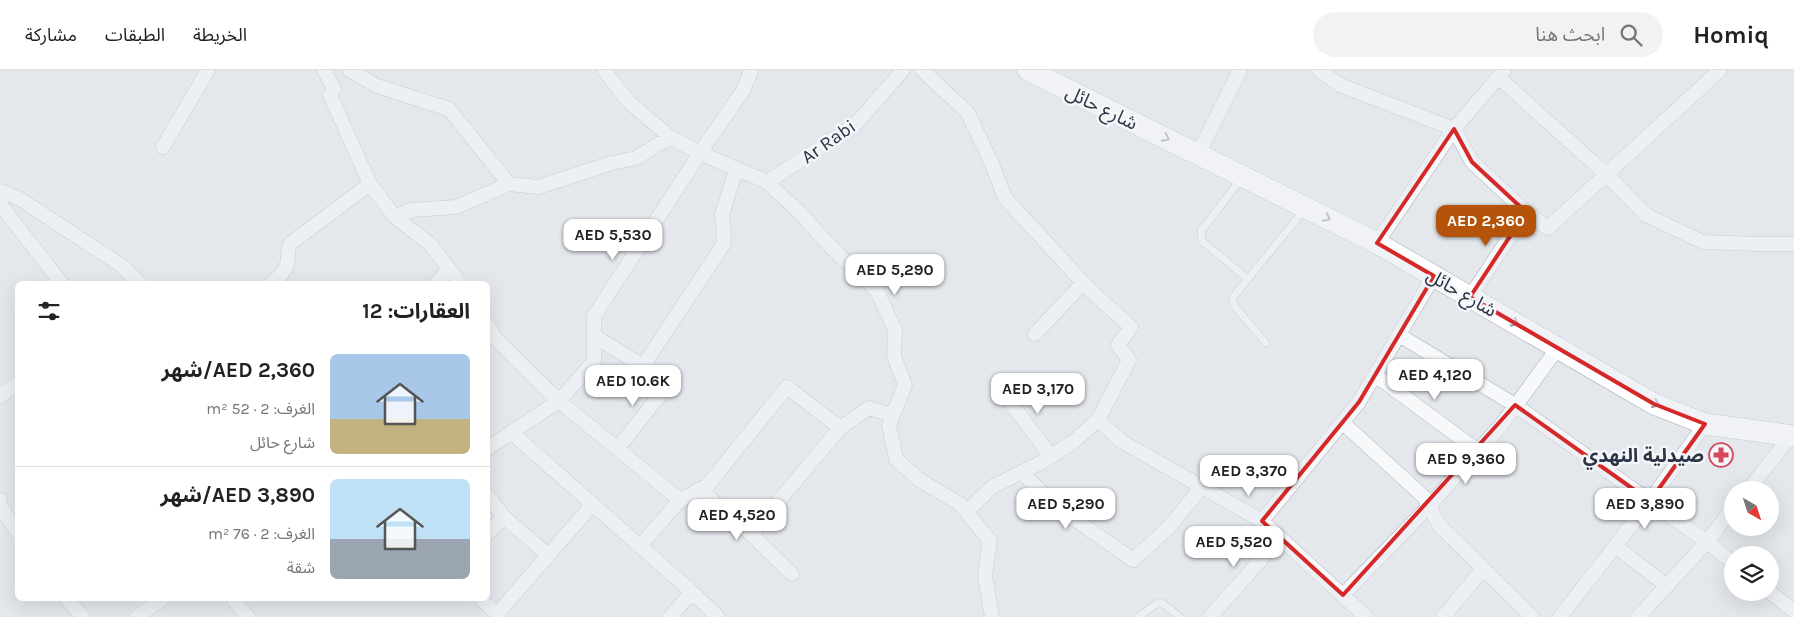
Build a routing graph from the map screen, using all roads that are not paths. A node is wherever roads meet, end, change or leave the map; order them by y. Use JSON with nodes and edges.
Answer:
{"nodes":[{"id":1,"x":208,"y":70,"type":"edge"},
{"id":2,"x":324,"y":70,"type":"edge"},
{"id":3,"x":349,"y":70,"type":"edge"},
{"id":4,"x":604,"y":70,"type":"edge"},
{"id":5,"x":751,"y":70,"type":"edge"},
{"id":6,"x":903,"y":70,"type":"edge"},
{"id":7,"x":922,"y":70,"type":"edge"},
{"id":8,"x":1028,"y":70,"type":"edge"},
{"id":9,"x":1240,"y":70,"type":"edge"},
{"id":10,"x":1319,"y":70,"type":"edge"},
{"id":11,"x":1720,"y":70,"type":"edge"},
{"id":12,"x":1501,"y":74,"type":"edge"},
{"id":13,"x":1454,"y":130,"type":"junction"},
{"id":14,"x":670,"y":137,"type":"junction"},
{"id":15,"x":164,"y":147,"type":"dead end"},
{"id":16,"x":700,"y":153,"type":"junction"},
{"id":17,"x":1198,"y":154,"type":"junction"},
{"id":18,"x":736,"y":169,"type":"junction"},
{"id":19,"x":1607,"y":175,"type":"junction"},
{"id":20,"x":1243,"y":176,"type":"junction"},
{"id":21,"x":767,"y":182,"type":"junction"},
{"id":22,"x":370,"y":184,"type":"junction"},
{"id":23,"x":509,"y":184,"type":"junction"},
{"id":24,"x":0,"y":191,"type":"edge"},
{"id":25,"x":0,"y":204,"type":"edge"},
{"id":26,"x":1306,"y":208,"type":"junction"},
{"id":27,"x":1526,"y":212,"type":"junction"},
{"id":28,"x":395,"y":217,"type":"junction"},
{"id":29,"x":1377,"y":243,"type":"junction"},
{"id":30,"x":1794,"y":244,"type":"edge"},
{"id":31,"x":449,"y":269,"type":"junction"},
{"id":32,"x":1434,"y":276,"type":"junction"},
{"id":33,"x":1248,"y":279,"type":"junction"},
{"id":34,"x":60,"y":281,"type":"edge"},
{"id":35,"x":137,"y":281,"type":"edge"},
{"id":36,"x":274,"y":281,"type":"edge"},
{"id":37,"x":439,"y":281,"type":"edge"},
{"id":38,"x":458,"y":281,"type":"edge"},
{"id":39,"x":1083,"y":283,"type":"junction"},
{"id":40,"x":1470,"y":297,"type":"junction"},
{"id":41,"x":490,"y":329,"type":"edge"},
{"id":42,"x":1035,"y":334,"type":"dead end"},
{"id":43,"x":1399,"y":335,"type":"junction"},
{"id":44,"x":594,"y":336,"type":"junction"},
{"id":45,"x":1266,"y":344,"type":"dead end"},
{"id":46,"x":1558,"y":348,"type":"junction"},
{"id":47,"x":643,"y":366,"type":"junction"},
{"id":48,"x":1375,"y":375,"type":"junction"},
{"id":49,"x":15,"y":385,"type":"edge"},
{"id":50,"x":1002,"y":392,"type":"dead end"},
{"id":51,"x":0,"y":396,"type":"edge"},
{"id":52,"x":559,"y":401,"type":"junction"},
{"id":53,"x":1515,"y":405,"type":"junction"},
{"id":54,"x":893,"y":415,"type":"junction"},
{"id":55,"x":1098,"y":420,"type":"junction"},
{"id":56,"x":1343,"y":423,"type":"junction"},
{"id":57,"x":1705,"y":424,"type":"junction"},
{"id":58,"x":840,"y":428,"type":"junction"},
{"id":59,"x":512,"y":433,"type":"junction"},
{"id":60,"x":1792,"y":436,"type":"edge"},
{"id":61,"x":490,"y":447,"type":"edge"},
{"id":62,"x":618,"y":449,"type":"junction"},
{"id":63,"x":1478,"y":451,"type":"junction"},
{"id":64,"x":1051,"y":456,"type":"junction"},
{"id":65,"x":1021,"y":472,"type":"junction"},
{"id":66,"x":1755,"y":481,"type":"edge"},
{"id":67,"x":1202,"y":486,"type":"junction"},
{"id":68,"x":699,"y":489,"type":"junction"},
{"id":69,"x":490,"y":499,"type":"edge"},
{"id":70,"x":0,"y":500,"type":"edge"},
{"id":71,"x":680,"y":500,"type":"junction"},
{"id":72,"x":1650,"y":501,"type":"junction"},
{"id":73,"x":593,"y":504,"type":"junction"},
{"id":74,"x":1429,"y":506,"type":"junction"},
{"id":75,"x":966,"y":512,"type":"junction"},
{"id":76,"x":504,"y":517,"type":"junction"},
{"id":77,"x":1724,"y":520,"type":"edge"},
{"id":78,"x":1262,"y":521,"type":"junction"},
{"id":79,"x":15,"y":528,"type":"edge"},
{"id":80,"x":490,"y":531,"type":"edge"},
{"id":81,"x":750,"y":534,"type":"junction"},
{"id":82,"x":1280,"y":538,"type":"junction"},
{"id":83,"x":1707,"y":542,"type":"junction"},
{"id":84,"x":640,"y":546,"type":"junction"},
{"id":85,"x":1615,"y":546,"type":"junction"},
{"id":86,"x":548,"y":555,"type":"junction"},
{"id":87,"x":1724,"y":556,"type":"edge"},
{"id":88,"x":1483,"y":569,"type":"junction"},
{"id":89,"x":792,"y":574,"type":"dead end"},
{"id":90,"x":1666,"y":586,"type":"junction"},
{"id":91,"x":692,"y":592,"type":"junction"},
{"id":92,"x":1342,"y":595,"type":"junction"},
{"id":93,"x":1779,"y":599,"type":"edge"},
{"id":94,"x":69,"y":601,"type":"edge"},
{"id":95,"x":159,"y":601,"type":"edge"},
{"id":96,"x":235,"y":601,"type":"edge"},
{"id":97,"x":483,"y":601,"type":"edge"},
{"id":98,"x":1794,"y":611,"type":"edge"},
{"id":99,"x":139,"y":616,"type":"edge"},
{"id":100,"x":497,"y":616,"type":"edge"},
{"id":101,"x":83,"y":617,"type":"edge"},
{"id":102,"x":248,"y":617,"type":"edge"},
{"id":103,"x":670,"y":617,"type":"edge"},
{"id":104,"x":718,"y":617,"type":"edge"},
{"id":105,"x":992,"y":617,"type":"edge"},
{"id":106,"x":1138,"y":617,"type":"edge"},
{"id":107,"x":1180,"y":617,"type":"edge"},
{"id":108,"x":1210,"y":617,"type":"edge"},
{"id":109,"x":1366,"y":617,"type":"edge"},
{"id":110,"x":1443,"y":617,"type":"edge"},
{"id":111,"x":1532,"y":617,"type":"edge"},
{"id":112,"x":1560,"y":617,"type":"edge"},
{"id":113,"x":1638,"y":617,"type":"edge"}],
"edges":[{"from":1,"to":15,"type":"street"},
{"from":2,"to":22,"type":"street"},
{"from":3,"to":23,"type":"street"},
{"from":4,"to":14,"type":"street"},
{"from":5,"to":16,"type":"street"},
{"from":6,"to":21,"type":"street","name":"Ar Rabi"},
{"from":7,"to":39,"type":"street"},
{"from":8,"to":17,"type":"main road","name":"شارع حائل","one_way":true},
{"from":9,"to":17,"type":"street"},
{"from":10,"to":13,"type":"street"},
{"from":11,"to":19,"type":"street"},
{"from":12,"to":13,"type":"street"},
{"from":12,"to":19,"type":"street"},
{"from":13,"to":27,"type":"street"},
{"from":13,"to":29,"type":"street"},
{"from":14,"to":16,"type":"street"},
{"from":14,"to":23,"type":"street"},
{"from":16,"to":18,"type":"street"},
{"from":16,"to":44,"type":"street"},
{"from":17,"to":20,"type":"main road","name":"شارع حائل"},
{"from":18,"to":21,"type":"street"},
{"from":18,"to":47,"type":"street"},
{"from":19,"to":27,"type":"street"},
{"from":19,"to":30,"type":"street"},
{"from":20,"to":26,"type":"main road","name":"شارع حائل"},
{"from":20,"to":33,"type":"lane"},
{"from":21,"to":54,"type":"street"},
{"from":22,"to":28,"type":"street"},
{"from":22,"to":36,"type":"street"},
{"from":23,"to":28,"type":"street"},
{"from":24,"to":35,"type":"street"},
{"from":25,"to":34,"type":"street"},
{"from":26,"to":29,"type":"main road","name":"شارع حائل","one_way":true},
{"from":26,"to":33,"type":"lane"},
{"from":27,"to":40,"type":"street"},
{"from":28,"to":31,"type":"street"},
{"from":29,"to":32,"type":"main road","name":"شارع حائل"},
{"from":31,"to":37,"type":"street"},
{"from":31,"to":38,"type":"street"},
{"from":32,"to":40,"type":"main road","name":"شارع حائل"},
{"from":32,"to":43,"type":"street"},
{"from":33,"to":45,"type":"lane"},
{"from":39,"to":42,"type":"street"},
{"from":39,"to":55,"type":"street"},
{"from":40,"to":46,"type":"main road","name":"شارع حائل","one_way":true},
{"from":41,"to":52,"type":"street"},
{"from":43,"to":48,"type":"street"},
{"from":43,"to":53,"type":"street"},
{"from":44,"to":47,"type":"street"},
{"from":44,"to":52,"type":"street"},
{"from":46,"to":53,"type":"street"},
{"from":46,"to":57,"type":"main road","name":"شارع حائل","one_way":true},
{"from":47,"to":62,"type":"street"},
{"from":48,"to":56,"type":"street"},
{"from":48,"to":63,"type":"street"},
{"from":49,"to":51,"type":"street"},
{"from":50,"to":64,"type":"street"},
{"from":52,"to":59,"type":"street"},
{"from":52,"to":62,"type":"street"},
{"from":53,"to":63,"type":"street"},
{"from":53,"to":72,"type":"street"},
{"from":54,"to":58,"type":"street"},
{"from":54,"to":75,"type":"street"},
{"from":55,"to":64,"type":"street"},
{"from":55,"to":67,"type":"street"},
{"from":56,"to":74,"type":"street"},
{"from":56,"to":78,"type":"street"},
{"from":57,"to":60,"type":"main road","name":"شارع حائل"},
{"from":57,"to":72,"type":"street"},
{"from":58,"to":68,"type":"street"},
{"from":58,"to":81,"type":"street"},
{"from":59,"to":61,"type":"street"},
{"from":59,"to":73,"type":"street"},
{"from":60,"to":66,"type":"street"},
{"from":62,"to":71,"type":"street"},
{"from":63,"to":74,"type":"street"},
{"from":64,"to":65,"type":"street"},
{"from":65,"to":67,"type":"street"},
{"from":65,"to":75,"type":"street"},
{"from":67,"to":78,"type":"street"},
{"from":68,"to":71,"type":"street"},
{"from":68,"to":81,"type":"street"},
{"from":69,"to":76,"type":"street"},
{"from":70,"to":79,"type":"street"},
{"from":71,"to":84,"type":"street"},
{"from":72,"to":83,"type":"street"},
{"from":72,"to":85,"type":"street"},
{"from":73,"to":84,"type":"street"},
{"from":73,"to":86,"type":"street"},
{"from":74,"to":88,"type":"street"},
{"from":74,"to":92,"type":"street"},
{"from":75,"to":105,"type":"street"},
{"from":76,"to":80,"type":"street"},
{"from":76,"to":86,"type":"street"},
{"from":77,"to":83,"type":"street"},
{"from":78,"to":82,"type":"street"},
{"from":81,"to":89,"type":"street"},
{"from":82,"to":92,"type":"street"},
{"from":82,"to":108,"type":"street"},
{"from":83,"to":87,"type":"street"},
{"from":83,"to":90,"type":"street"},
{"from":84,"to":91,"type":"street"},
{"from":85,"to":90,"type":"street"},
{"from":85,"to":112,"type":"street"},
{"from":86,"to":100,"type":"street"},
{"from":88,"to":110,"type":"street"},
{"from":88,"to":111,"type":"street"},
{"from":90,"to":113,"type":"street"},
{"from":91,"to":103,"type":"street"},
{"from":91,"to":104,"type":"street"},
{"from":92,"to":109,"type":"street"},
{"from":93,"to":98,"type":"street"},
{"from":94,"to":101,"type":"street"},
{"from":95,"to":99,"type":"street"},
{"from":96,"to":102,"type":"street"},
{"from":97,"to":100,"type":"street"},
{"from":106,"to":107,"type":"lane"}]}
